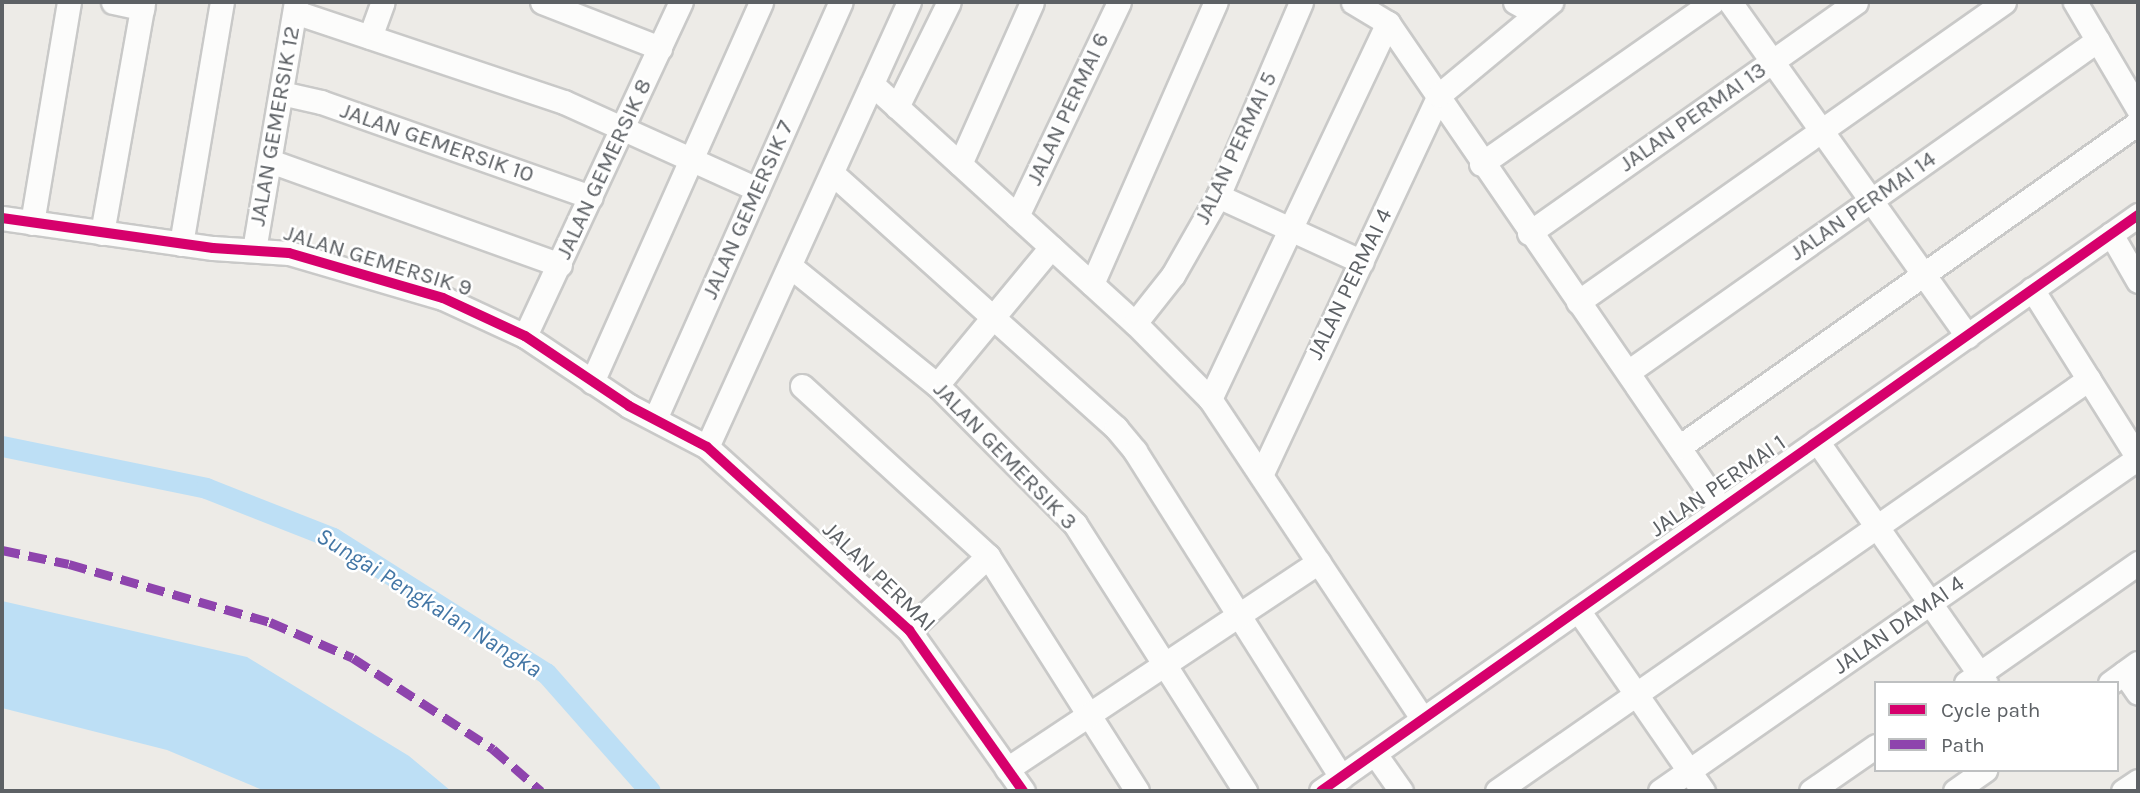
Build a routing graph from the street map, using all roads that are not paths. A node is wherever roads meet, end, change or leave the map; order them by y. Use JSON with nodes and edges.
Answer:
{"nodes":[{"id":1,"x":69,"y":2,"type":"edge"},
{"id":2,"x":113,"y":2,"type":"edge"},
{"id":3,"x":222,"y":2,"type":"edge"},
{"id":4,"x":383,"y":2,"type":"edge"},
{"id":5,"x":542,"y":2,"type":"edge"},
{"id":6,"x":681,"y":2,"type":"edge"},
{"id":7,"x":761,"y":2,"type":"edge"},
{"id":8,"x":841,"y":2,"type":"edge"},
{"id":9,"x":909,"y":2,"type":"edge"},
{"id":10,"x":949,"y":2,"type":"edge"},
{"id":11,"x":1032,"y":2,"type":"edge"},
{"id":12,"x":1119,"y":2,"type":"edge"},
{"id":13,"x":1216,"y":2,"type":"edge"},
{"id":14,"x":1301,"y":2,"type":"edge"},
{"id":15,"x":1353,"y":2,"type":"edge"},
{"id":16,"x":1515,"y":2,"type":"edge"},
{"id":17,"x":1712,"y":2,"type":"edge"},
{"id":18,"x":1730,"y":2,"type":"edge"},
{"id":19,"x":1856,"y":2,"type":"edge"},
{"id":20,"x":2004,"y":2,"type":"edge"},
{"id":21,"x":2075,"y":2,"type":"edge"},
{"id":22,"x":143,"y":5,"type":"edge"},
{"id":23,"x":296,"y":7,"type":"edge"},
{"id":24,"x":1543,"y":8,"type":"edge"},
{"id":25,"x":1388,"y":23,"type":"junction"},
{"id":26,"x":370,"y":37,"type":"junction"},
{"id":27,"x":2098,"y":40,"type":"junction"},
{"id":28,"x":660,"y":48,"type":"junction"},
{"id":29,"x":1772,"y":61,"type":"junction"},
{"id":30,"x":872,"y":84,"type":"junction"},
{"id":31,"x":281,"y":93,"type":"junction"},
{"id":32,"x":1439,"y":95,"type":"junction"},
{"id":33,"x":897,"y":107,"type":"junction"},
{"id":34,"x":2138,"y":109,"type":"edge"},
{"id":35,"x":2138,"y":123,"type":"edge"},
{"id":36,"x":623,"y":127,"type":"junction"},
{"id":37,"x":1821,"y":131,"type":"junction"},
{"id":38,"x":688,"y":158,"type":"junction"},
{"id":39,"x":270,"y":161,"type":"junction"},
{"id":40,"x":960,"y":164,"type":"junction"},
{"id":41,"x":1481,"y":164,"type":"junction"},
{"id":42,"x":832,"y":173,"type":"junction"},
{"id":43,"x":757,"y":189,"type":"junction"},
{"id":44,"x":1218,"y":196,"type":"junction"},
{"id":45,"x":591,"y":197,"type":"junction"},
{"id":46,"x":1871,"y":200,"type":"junction"},
{"id":47,"x":2138,"y":215,"type":"edge"},
{"id":48,"x":1017,"y":216,"type":"junction"},
{"id":49,"x":2,"y":218,"type":"edge"},
{"id":50,"x":32,"y":223,"type":"junction"},
{"id":51,"x":1290,"y":229,"type":"junction"},
{"id":52,"x":102,"y":233,"type":"junction"},
{"id":53,"x":1529,"y":233,"type":"junction"},
{"id":54,"x":2111,"y":234,"type":"junction"},
{"id":55,"x":181,"y":244,"type":"junction"},
{"id":56,"x":1051,"y":247,"type":"junction"},
{"id":57,"x":254,"y":250,"type":"junction"},
{"id":58,"x":1362,"y":262,"type":"junction"},
{"id":59,"x":560,"y":265,"type":"junction"},
{"id":60,"x":790,"y":266,"type":"junction"},
{"id":61,"x":1924,"y":275,"type":"junction"},
{"id":62,"x":2138,"y":281,"type":"edge"},
{"id":63,"x":1092,"y":284,"type":"junction"},
{"id":64,"x":2032,"y":289,"type":"junction"},
{"id":65,"x":1578,"y":302,"type":"junction"},
{"id":66,"x":990,"y":320,"type":"junction"},
{"id":67,"x":1135,"y":323,"type":"junction"},
{"id":68,"x":525,"y":336,"type":"junction"},
{"id":69,"x":1967,"y":336,"type":"junction"},
{"id":70,"x":1628,"y":372,"type":"junction"},
{"id":71,"x":2089,"y":379,"type":"junction"},
{"id":72,"x":592,"y":382,"type":"junction"},
{"id":73,"x":937,"y":385,"type":"junction"},
{"id":74,"x":802,"y":386,"type":"dead end"},
{"id":75,"x":1210,"y":399,"type":"junction"},
{"id":76,"x":655,"y":419,"type":"junction"},
{"id":77,"x":1817,"y":441,"type":"junction"},
{"id":78,"x":707,"y":447,"type":"junction"},
{"id":79,"x":1679,"y":447,"type":"junction"},
{"id":80,"x":2138,"y":458,"type":"edge"},
{"id":81,"x":1262,"y":473,"type":"junction"},
{"id":82,"x":1721,"y":509,"type":"junction"},
{"id":83,"x":1877,"y":527,"type":"junction"},
{"id":84,"x":988,"y":556,"type":"junction"},
{"id":85,"x":1319,"y":562,"type":"junction"},
{"id":86,"x":2138,"y":563,"type":"edge"},
{"id":87,"x":1930,"y":603,"type":"junction"},
{"id":88,"x":1578,"y":610,"type":"junction"},
{"id":89,"x":1241,"y":614,"type":"junction"},
{"id":90,"x":909,"y":630,"type":"junction"},
{"id":91,"x":1166,"y":664,"type":"junction"},
{"id":92,"x":2124,"y":673,"type":"edge"},
{"id":93,"x":1977,"y":680,"type":"edge"},
{"id":94,"x":2138,"y":693,"type":"edge"},
{"id":95,"x":1636,"y":694,"type":"junction"},
{"id":96,"x":1088,"y":715,"type":"junction"},
{"id":97,"x":1423,"y":719,"type":"junction"},
{"id":98,"x":1874,"y":747,"type":"edge"},
{"id":99,"x":1375,"y":754,"type":"junction"},
{"id":100,"x":1007,"y":769,"type":"junction"},
{"id":101,"x":1689,"y":771,"type":"junction"},
{"id":102,"x":1982,"y":772,"type":"edge"},
{"id":103,"x":1341,"y":777,"type":"junction"},
{"id":104,"x":2138,"y":781,"type":"edge"},
{"id":105,"x":1023,"y":791,"type":"edge"},
{"id":106,"x":1137,"y":791,"type":"edge"},
{"id":107,"x":1245,"y":791,"type":"edge"},
{"id":108,"x":1321,"y":791,"type":"edge"},
{"id":109,"x":1401,"y":791,"type":"edge"},
{"id":110,"x":1497,"y":791,"type":"edge"},
{"id":111,"x":1660,"y":791,"type":"edge"},
{"id":112,"x":1703,"y":791,"type":"edge"},
{"id":113,"x":1811,"y":791,"type":"edge"},
{"id":114,"x":1955,"y":791,"type":"edge"},
{"id":115,"x":2123,"y":791,"type":"edge"}],
"edges":[{"from":1,"to":50,"type":"street"},
{"from":2,"to":22,"type":"street"},
{"from":3,"to":55,"type":"street"},
{"from":4,"to":26,"type":"street"},
{"from":5,"to":28,"type":"street"},
{"from":6,"to":28,"type":"street","name":"JALAN GEMERSIK 8"},
{"from":7,"to":38,"type":"street"},
{"from":8,"to":43,"type":"street","name":"JALAN GEMERSIK 7"},
{"from":9,"to":30,"type":"street"},
{"from":10,"to":33,"type":"street"},
{"from":11,"to":40,"type":"street"},
{"from":12,"to":48,"type":"street","name":"JALAN PERMAI 6"},
{"from":13,"to":63,"type":"street"},
{"from":14,"to":44,"type":"street","name":"JALAN PERMAI 5"},
{"from":15,"to":25,"type":"street"},
{"from":16,"to":24,"type":"street"},
{"from":17,"to":41,"type":"street"},
{"from":18,"to":29,"type":"street"},
{"from":19,"to":29,"type":"street","name":"JALAN PERMAI 13"},
{"from":20,"to":37,"type":"street"},
{"from":21,"to":27,"type":"street"},
{"from":22,"to":52,"type":"street"},
{"from":23,"to":26,"type":"street"},
{"from":23,"to":31,"type":"street","name":"JALAN GEMERSIK 12"},
{"from":24,"to":32,"type":"street"},
{"from":25,"to":32,"type":"street"},
{"from":25,"to":51,"type":"street"},
{"from":26,"to":36,"type":"street"},
{"from":27,"to":34,"type":"street"},
{"from":27,"to":46,"type":"street","name":"JALAN PERMAI 14"},
{"from":28,"to":36,"type":"street","name":"JALAN GEMERSIK 8"},
{"from":29,"to":37,"type":"street"},
{"from":29,"to":53,"type":"street","name":"JALAN PERMAI 13"},
{"from":30,"to":33,"type":"street"},
{"from":30,"to":42,"type":"street"},
{"from":31,"to":39,"type":"street","name":"JALAN GEMERSIK 12"},
{"from":31,"to":45,"type":"street","name":"JALAN GEMERSIK 10"},
{"from":32,"to":41,"type":"street"},
{"from":32,"to":58,"type":"street","name":"JALAN PERMAI 4"},
{"from":33,"to":40,"type":"street"},
{"from":35,"to":61,"type":"street"},
{"from":36,"to":38,"type":"street"},
{"from":36,"to":45,"type":"street","name":"JALAN GEMERSIK 8"},
{"from":37,"to":46,"type":"street"},
{"from":37,"to":65,"type":"street"},
{"from":38,"to":43,"type":"street"},
{"from":38,"to":72,"type":"street"},
{"from":39,"to":57,"type":"street","name":"JALAN GEMERSIK 12"},
{"from":39,"to":59,"type":"street"},
{"from":40,"to":48,"type":"street"},
{"from":41,"to":53,"type":"street"},
{"from":42,"to":60,"type":"street"},
{"from":42,"to":66,"type":"street"},
{"from":43,"to":76,"type":"street","name":"JALAN GEMERSIK 7"},
{"from":44,"to":51,"type":"street"},
{"from":44,"to":67,"type":"street","name":"JALAN PERMAI 5"},
{"from":45,"to":59,"type":"street","name":"JALAN GEMERSIK 8"},
{"from":46,"to":61,"type":"street"},
{"from":46,"to":70,"type":"street","name":"JALAN PERMAI 14"},
{"from":47,"to":54,"type":"street","name":"JALAN PERMAI 1"},
{"from":48,"to":56,"type":"street"},
{"from":49,"to":50,"type":"street","name":"JALAN GEMERSIK 9"},
{"from":50,"to":52,"type":"street","name":"JALAN GEMERSIK 9"},
{"from":51,"to":58,"type":"street"},
{"from":51,"to":75,"type":"street"},
{"from":52,"to":55,"type":"street","name":"JALAN GEMERSIK 9"},
{"from":53,"to":65,"type":"street"},
{"from":54,"to":62,"type":"street"},
{"from":54,"to":64,"type":"street","name":"JALAN PERMAI 1"},
{"from":55,"to":57,"type":"street","name":"JALAN GEMERSIK 9"},
{"from":56,"to":63,"type":"street"},
{"from":56,"to":66,"type":"street"},
{"from":57,"to":68,"type":"street","name":"JALAN GEMERSIK 9"},
{"from":58,"to":81,"type":"street","name":"JALAN PERMAI 4"},
{"from":59,"to":68,"type":"street","name":"JALAN GEMERSIK 8"},
{"from":60,"to":73,"type":"street","name":"JALAN GEMERSIK 3"},
{"from":60,"to":78,"type":"street"},
{"from":61,"to":69,"type":"street"},
{"from":61,"to":79,"type":"street"},
{"from":63,"to":67,"type":"street"},
{"from":64,"to":69,"type":"street","name":"JALAN PERMAI 1"},
{"from":64,"to":71,"type":"street"},
{"from":65,"to":70,"type":"street"},
{"from":66,"to":73,"type":"street"},
{"from":66,"to":89,"type":"street"},
{"from":67,"to":75,"type":"street"},
{"from":68,"to":72,"type":"street","name":"JALAN GEMERSIK 9"},
{"from":69,"to":77,"type":"street","name":"JALAN PERMAI 1"},
{"from":70,"to":79,"type":"street"},
{"from":71,"to":80,"type":"street"},
{"from":71,"to":83,"type":"street"},
{"from":72,"to":76,"type":"street","name":"JALAN GEMERSIK 9"},
{"from":73,"to":91,"type":"street","name":"JALAN GEMERSIK 3"},
{"from":74,"to":84,"type":"street"},
{"from":75,"to":81,"type":"street"},
{"from":76,"to":78,"type":"street","name":"JALAN GEMERSIK 9"},
{"from":77,"to":82,"type":"street","name":"JALAN PERMAI 1"},
{"from":77,"to":83,"type":"street"},
{"from":78,"to":90,"type":"street","name":"JALAN PERMAI"},
{"from":79,"to":82,"type":"street"},
{"from":80,"to":87,"type":"street","name":"JALAN DAMAI 4"},
{"from":81,"to":85,"type":"street"},
{"from":82,"to":88,"type":"street","name":"JALAN PERMAI 1"},
{"from":83,"to":87,"type":"street"},
{"from":83,"to":95,"type":"street"},
{"from":84,"to":90,"type":"street"},
{"from":84,"to":96,"type":"street"},
{"from":85,"to":89,"type":"street"},
{"from":85,"to":97,"type":"street"},
{"from":86,"to":93,"type":"street"},
{"from":87,"to":93,"type":"street"},
{"from":87,"to":101,"type":"street","name":"JALAN DAMAI 4"},
{"from":88,"to":95,"type":"street"},
{"from":88,"to":97,"type":"street","name":"JALAN PERMAI 1"},
{"from":89,"to":91,"type":"street"},
{"from":89,"to":103,"type":"street"},
{"from":90,"to":100,"type":"street","name":"JALAN PERMAI"},
{"from":91,"to":96,"type":"street"},
{"from":91,"to":107,"type":"street","name":"JALAN GEMERSIK 3"},
{"from":92,"to":94,"type":"street"},
{"from":95,"to":101,"type":"street"},
{"from":95,"to":110,"type":"street"},
{"from":96,"to":100,"type":"street"},
{"from":96,"to":106,"type":"street"},
{"from":97,"to":99,"type":"street","name":"JALAN PERMAI 1"},
{"from":98,"to":113,"type":"street"},
{"from":99,"to":103,"type":"street","name":"JALAN PERMAI 1"},
{"from":99,"to":109,"type":"street"},
{"from":100,"to":105,"type":"street","name":"JALAN PERMAI"},
{"from":101,"to":111,"type":"street","name":"JALAN DAMAI 4"},
{"from":101,"to":112,"type":"street"},
{"from":102,"to":114,"type":"street"},
{"from":103,"to":108,"type":"street","name":"JALAN PERMAI 1"},
{"from":104,"to":115,"type":"street"}]}
